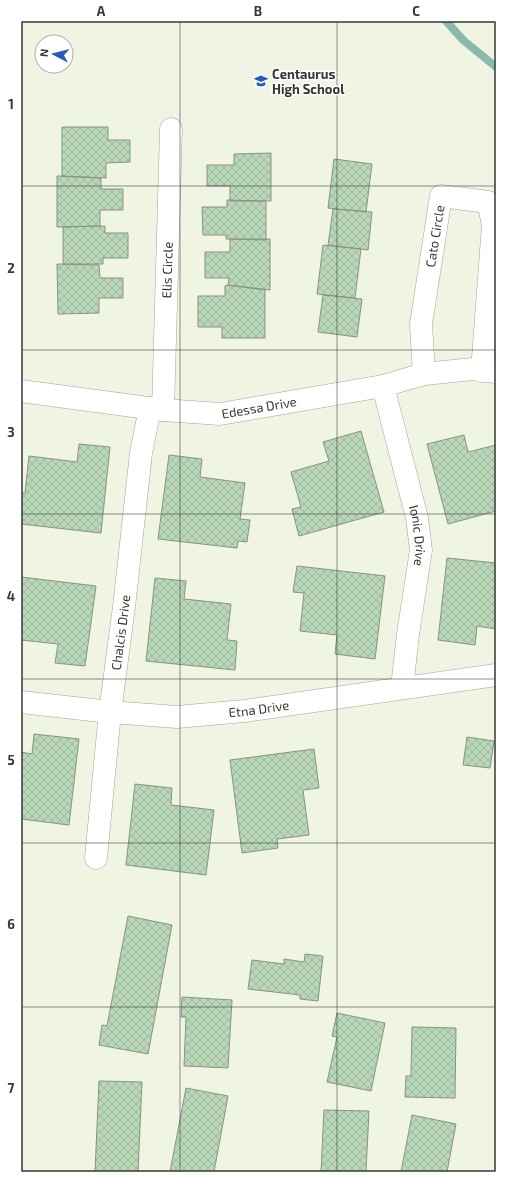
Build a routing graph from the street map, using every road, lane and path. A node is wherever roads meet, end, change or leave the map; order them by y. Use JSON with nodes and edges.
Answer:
{"nodes":[{"id":1,"x":171,"y":129,"type":"dead end"},
{"id":2,"x":489,"y":371,"type":"edge"},
{"id":3,"x":424,"y":374,"type":"junction"},
{"id":4,"x":383,"y":386,"type":"junction"},
{"id":5,"x":21,"y":391,"type":"edge"},
{"id":6,"x":156,"y":409,"type":"junction"},
{"id":7,"x":496,"y":675,"type":"edge"},
{"id":8,"x":402,"y":688,"type":"junction"},
{"id":9,"x":21,"y":702,"type":"edge"},
{"id":10,"x":110,"y":712,"type":"junction"},
{"id":11,"x":96,"y":858,"type":"dead end"}],
"edges":[{"from":1,"to":6,"type":"street","name":"Elis Circle"},
{"from":2,"to":3,"type":"street","name":"Edessa Drive"},
{"from":2,"to":3,"type":"street","name":"Cato Circle"},
{"from":3,"to":4,"type":"street","name":"Edessa Drive"},
{"from":4,"to":6,"type":"street","name":"Edessa Drive"},
{"from":4,"to":8,"type":"street","name":"Ionic Drive"},
{"from":5,"to":6,"type":"street","name":"Edessa Drive"},
{"from":6,"to":10,"type":"street","name":"Chalcis Drive"},
{"from":7,"to":8,"type":"street","name":"Etna Drive"},
{"from":8,"to":10,"type":"street","name":"Etna Drive"},
{"from":9,"to":10,"type":"street","name":"Etna Drive"},
{"from":10,"to":11,"type":"street","name":"Chalcis Drive"}]}
